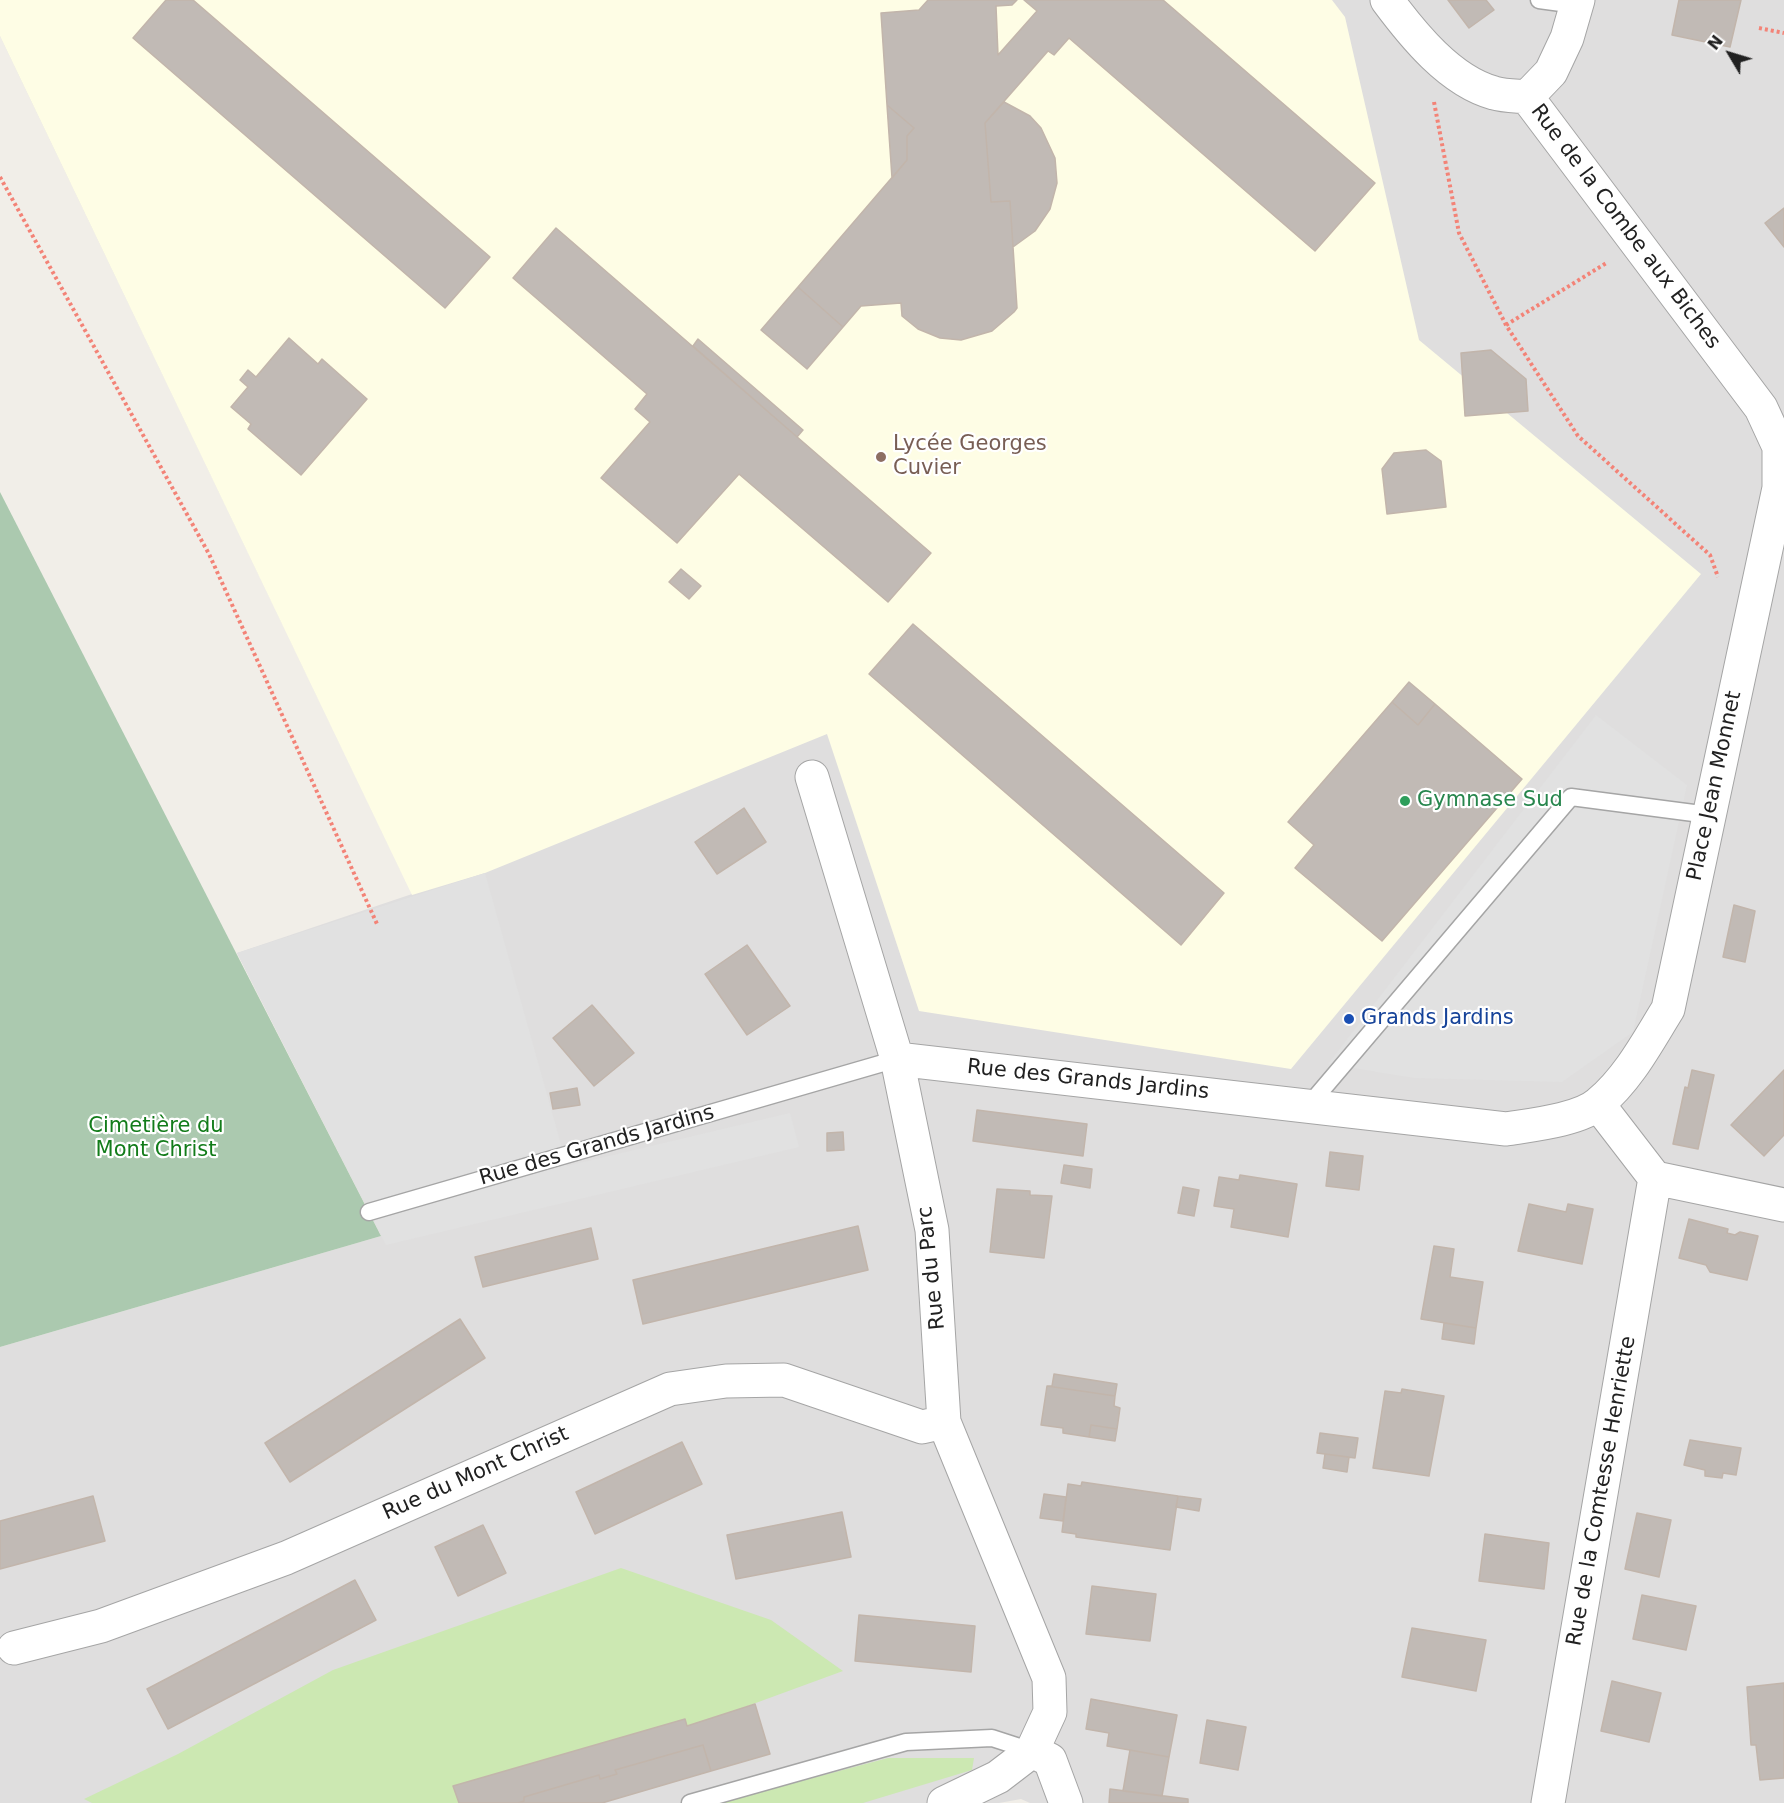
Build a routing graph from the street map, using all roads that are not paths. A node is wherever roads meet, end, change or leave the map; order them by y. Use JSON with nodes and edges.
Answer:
{"nodes":[{"id":1,"x":1386,"y":0,"type":"edge"},
{"id":2,"x":1539,"y":0,"type":"edge"},
{"id":3,"x":1577,"y":2,"type":"edge"},
{"id":4,"x":1527,"y":97,"type":"junction"},
{"id":5,"x":1782,"y":447,"type":"edge"},
{"id":6,"x":812,"y":777,"type":"dead end"},
{"id":7,"x":1709,"y":815,"type":"junction"},
{"id":8,"x":897,"y":1059,"type":"junction"},
{"id":9,"x":1598,"y":1104,"type":"junction"},
{"id":10,"x":1309,"y":1105,"type":"junction"},
{"id":11,"x":1655,"y":1178,"type":"junction"},
{"id":12,"x":1784,"y":1205,"type":"edge"},
{"id":13,"x":369,"y":1212,"type":"dead end"},
{"id":14,"x":944,"y":1422,"type":"junction"},
{"id":15,"x":14,"y":1648,"type":"dead end"},
{"id":16,"x":1032,"y":1750,"type":"junction"},
{"id":17,"x":690,"y":1803,"type":"edge"},
{"id":18,"x":944,"y":1803,"type":"edge"},
{"id":19,"x":1066,"y":1803,"type":"edge"},
{"id":20,"x":1548,"y":1803,"type":"edge"}],
"edges":[{"from":1,"to":4,"type":"street"},
{"from":2,"to":3,"type":"lane"},
{"from":3,"to":4,"type":"street","name":"Rue de la Combe aux Biches"},
{"from":4,"to":5,"type":"street","name":"Rue de la Combe aux Biches"},
{"from":5,"to":7,"type":"street","name":"Place Jean Monnet"},
{"from":6,"to":8,"type":"street","name":"Rue du Parc"},
{"from":7,"to":9,"type":"street","name":"Place Jean Monnet"},
{"from":7,"to":10,"type":"lane"},
{"from":8,"to":10,"type":"street","name":"Rue des Grands Jardins"},
{"from":8,"to":13,"type":"lane","name":"Rue des Grands Jardins"},
{"from":8,"to":14,"type":"street","name":"Rue du Parc"},
{"from":9,"to":10,"type":"street","name":"Rue des Grands Jardins"},
{"from":9,"to":11,"type":"street"},
{"from":11,"to":12,"type":"street"},
{"from":11,"to":20,"type":"street","name":"Rue de la Comtesse Henriette"},
{"from":14,"to":15,"type":"street","name":"Rue du Mont Christ"},
{"from":14,"to":16,"type":"street","name":"Rue du Parc"},
{"from":16,"to":17,"type":"lane"},
{"from":16,"to":18,"type":"street","name":"Rue du Parc"},
{"from":16,"to":19,"type":"street"}]}
